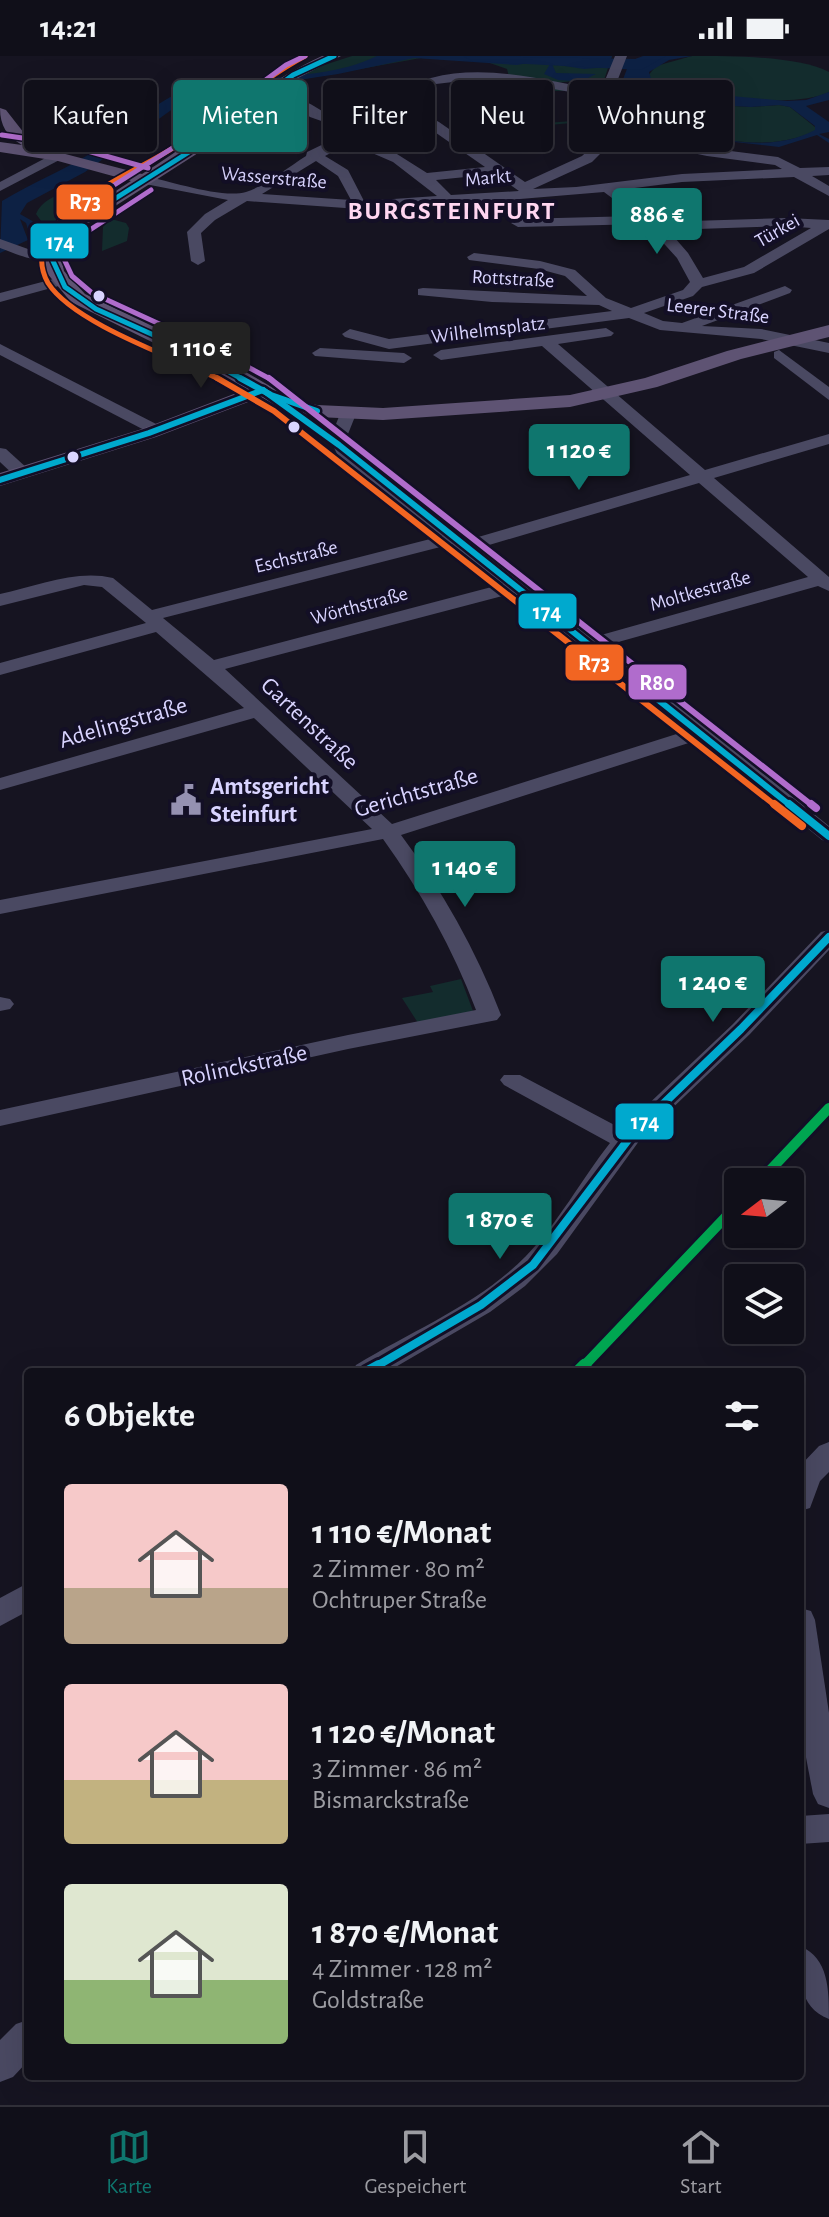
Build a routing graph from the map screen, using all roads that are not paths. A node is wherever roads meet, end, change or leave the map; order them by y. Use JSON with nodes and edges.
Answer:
{"nodes":[{"id":1,"x":334,"y":56,"type":"edge"},
{"id":2,"x":620,"y":61,"type":"edge"},
{"id":3,"x":612,"y":80,"type":"edge"},
{"id":4,"x":435,"y":81,"type":"edge"},
{"id":5,"x":569,"y":87,"type":"edge"},
{"id":6,"x":0,"y":113,"type":"edge"},
{"id":7,"x":435,"y":126,"type":"edge"},
{"id":8,"x":8,"y":143,"type":"edge"},
{"id":9,"x":323,"y":146,"type":"edge"},
{"id":10,"x":387,"y":152,"type":"edge"},
{"id":11,"x":596,"y":152,"type":"edge"},
{"id":12,"x":707,"y":152,"type":"edge"},
{"id":13,"x":312,"y":155,"type":"junction"},
{"id":14,"x":61,"y":157,"type":"junction"},
{"id":15,"x":173,"y":163,"type":"junction"},
{"id":16,"x":105,"y":169,"type":"junction"},
{"id":17,"x":495,"y":170,"type":"junction"},
{"id":18,"x":829,"y":171,"type":"edge"},
{"id":19,"x":762,"y":174,"type":"junction"},
{"id":20,"x":800,"y":174,"type":"junction"},
{"id":21,"x":427,"y":177,"type":"junction"},
{"id":22,"x":145,"y":180,"type":"junction"},
{"id":23,"x":0,"y":187,"type":"edge"},
{"id":24,"x":772,"y":187,"type":"dead end"},
{"id":25,"x":608,"y":188,"type":"junction"},
{"id":26,"x":528,"y":190,"type":"junction"},
{"id":27,"x":829,"y":192,"type":"edge"},
{"id":28,"x":243,"y":197,"type":"junction"},
{"id":29,"x":449,"y":201,"type":"junction"},
{"id":30,"x":359,"y":205,"type":"junction"},
{"id":31,"x":518,"y":223,"type":"dead end"},
{"id":32,"x":655,"y":223,"type":"junction"},
{"id":33,"x":828,"y":224,"type":"edge"},
{"id":34,"x":0,"y":243,"type":"edge"},
{"id":35,"x":52,"y":256,"type":"junction"},
{"id":36,"x":474,"y":257,"type":"dead end"},
{"id":37,"x":198,"y":261,"type":"dead end"},
{"id":38,"x":61,"y":281,"type":"junction"},
{"id":39,"x":698,"y":283,"type":"junction"},
{"id":40,"x":785,"y":290,"type":"dead end"},
{"id":41,"x":423,"y":292,"type":"dead end"},
{"id":42,"x":0,"y":298,"type":"edge"},
{"id":43,"x":601,"y":301,"type":"junction"},
{"id":44,"x":631,"y":313,"type":"junction"},
{"id":45,"x":660,"y":325,"type":"junction"},
{"id":46,"x":680,"y":329,"type":"junction"},
{"id":47,"x":829,"y":331,"type":"edge"},
{"id":48,"x":350,"y":334,"type":"dead end"},
{"id":49,"x":795,"y":340,"type":"junction"},
{"id":50,"x":546,"y":342,"type":"junction"},
{"id":51,"x":829,"y":348,"type":"edge"},
{"id":52,"x":0,"y":349,"type":"edge"},
{"id":53,"x":320,"y":353,"type":"dead end"},
{"id":54,"x":779,"y":355,"type":"dead end"},
{"id":55,"x":263,"y":390,"type":"junction"},
{"id":56,"x":607,"y":394,"type":"junction"},
{"id":57,"x":829,"y":395,"type":"edge"},
{"id":58,"x":348,"y":414,"type":"junction"},
{"id":59,"x":156,"y":430,"type":"junction"},
{"id":60,"x":829,"y":439,"type":"edge"},
{"id":61,"x":0,"y":453,"type":"edge"},
{"id":62,"x":22,"y":473,"type":"junction"},
{"id":63,"x":703,"y":477,"type":"junction"},
{"id":64,"x":0,"y":480,"type":"edge"},
{"id":65,"x":460,"y":542,"type":"junction"},
{"id":66,"x":825,"y":582,"type":"edge"},
{"id":67,"x":518,"y":586,"type":"junction"},
{"id":68,"x":0,"y":600,"type":"edge"},
{"id":69,"x":154,"y":621,"type":"junction"},
{"id":70,"x":591,"y":644,"type":"junction"},
{"id":71,"x":211,"y":667,"type":"junction"},
{"id":72,"x":0,"y":669,"type":"edge"},
{"id":73,"x":260,"y":710,"type":"junction"},
{"id":74,"x":701,"y":733,"type":"junction"},
{"id":75,"x":0,"y":784,"type":"edge"},
{"id":76,"x":819,"y":814,"type":"edge"},
{"id":77,"x":388,"y":832,"type":"junction"},
{"id":78,"x":829,"y":836,"type":"edge"},
{"id":79,"x":0,"y":907,"type":"edge"},
{"id":80,"x":829,"y":937,"type":"edge"},
{"id":81,"x":489,"y":1015,"type":"joint"},
{"id":82,"x":512,"y":1080,"type":"dead end"},
{"id":83,"x":0,"y":1118,"type":"edge"},
{"id":84,"x":619,"y":1137,"type":"junction"},
{"id":85,"x":372,"y":1368,"type":"edge"},
{"id":86,"x":829,"y":1453,"type":"edge"},
{"id":87,"x":804,"y":1487,"type":"edge"},
{"id":88,"x":24,"y":1598,"type":"edge"},
{"id":89,"x":0,"y":1614,"type":"edge"},
{"id":90,"x":804,"y":1657,"type":"edge"},
{"id":91,"x":829,"y":1794,"type":"edge"},
{"id":92,"x":829,"y":1828,"type":"edge"},
{"id":93,"x":804,"y":1830,"type":"edge"},
{"id":94,"x":804,"y":1967,"type":"edge"},
{"id":95,"x":829,"y":2003,"type":"edge"},
{"id":96,"x":24,"y":2040,"type":"edge"},
{"id":97,"x":0,"y":2065,"type":"edge"}],
"edges":[{"from":1,"to":15,"type":"main road"},
{"from":2,"to":3,"type":"street"},
{"from":4,"to":5,"type":"street"},
{"from":6,"to":8,"type":"main road"},
{"from":7,"to":17,"type":"street"},
{"from":8,"to":14,"type":"main road","name":"Wasserstraße"},
{"from":9,"to":13,"type":"street"},
{"from":10,"to":21,"type":"street"},
{"from":11,"to":26,"type":"street"},
{"from":12,"to":20,"type":"street","name":"Türkei"},
{"from":13,"to":28,"type":"street"},
{"from":13,"to":30,"type":"street"},
{"from":14,"to":16,"type":"main road","name":"Wasserstraße"},
{"from":14,"to":23,"type":"street"},
{"from":15,"to":16,"type":"main road"},
{"from":15,"to":22,"type":"main road"},
{"from":16,"to":22,"type":"main road","name":"Wasserstraße"},
{"from":17,"to":21,"type":"street"},
{"from":17,"to":26,"type":"street"},
{"from":18,"to":20,"type":"street","name":"Markt"},
{"from":19,"to":20,"type":"street","name":"Markt"},
{"from":19,"to":24,"type":"street"},
{"from":19,"to":25,"type":"street","name":"Markt"},
{"from":20,"to":27,"type":"street","name":"Türkei"},
{"from":21,"to":29,"type":"street"},
{"from":22,"to":28,"type":"street","name":"Wasserstraße"},
{"from":22,"to":35,"type":"main road"},
{"from":25,"to":26,"type":"street","name":"Markt"},
{"from":25,"to":32,"type":"street"},
{"from":26,"to":29,"type":"street","name":"Markt"},
{"from":28,"to":30,"type":"street","name":"Wasserstraße"},
{"from":28,"to":37,"type":"street"},
{"from":29,"to":30,"type":"street","name":"Wasserstraße"},
{"from":31,"to":32,"type":"street"},
{"from":32,"to":33,"type":"street"},
{"from":32,"to":39,"type":"street"},
{"from":33,"to":39,"type":"street","name":"Türkei"},
{"from":34,"to":35,"type":"street"},
{"from":35,"to":38,"type":"main road"},
{"from":36,"to":43,"type":"street","name":"Leerer Straße"},
{"from":38,"to":42,"type":"street"},
{"from":38,"to":55,"type":"main road"},
{"from":39,"to":44,"type":"street","name":"Türkei"},
{"from":40,"to":46,"type":"street"},
{"from":41,"to":43,"type":"street","name":"Rottstraße"},
{"from":43,"to":44,"type":"street","name":"Leerer Straße"},
{"from":44,"to":45,"type":"street","name":"Leerer Straße"},
{"from":44,"to":48,"type":"street","name":"Türkei"},
{"from":45,"to":46,"type":"street","name":"Leerer Straße"},
{"from":45,"to":50,"type":"street","name":"Wilhelmsplatz"},
{"from":46,"to":49,"type":"street","name":"Leerer Straße"},
{"from":47,"to":49,"type":"main road"},
{"from":49,"to":51,"type":"street","name":"Leerer Straße"},
{"from":49,"to":56,"type":"main road"},
{"from":50,"to":53,"type":"street","name":"Wilhelmsplatz"},
{"from":50,"to":56,"type":"street"},
{"from":52,"to":59,"type":"street"},
{"from":54,"to":57,"type":"street"},
{"from":55,"to":58,"type":"main road"},
{"from":55,"to":59,"type":"main road"},
{"from":56,"to":58,"type":"main road"},
{"from":56,"to":63,"type":"street"},
{"from":58,"to":65,"type":"street"},
{"from":59,"to":62,"type":"main road"},
{"from":60,"to":63,"type":"street","name":"Eschstraße"},
{"from":61,"to":62,"type":"street"},
{"from":62,"to":64,"type":"main road"},
{"from":63,"to":65,"type":"street","name":"Eschstraße"},
{"from":63,"to":66,"type":"street"},
{"from":65,"to":67,"type":"street"},
{"from":65,"to":69,"type":"street","name":"Eschstraße"},
{"from":66,"to":70,"type":"street","name":"Moltkestraße"},
{"from":67,"to":70,"type":"street"},
{"from":67,"to":71,"type":"street","name":"Wörthstraße"},
{"from":68,"to":69,"type":"street","name":"Gartenstraße"},
{"from":69,"to":71,"type":"street","name":"Gartenstraße"},
{"from":69,"to":72,"type":"street","name":"Eschstraße"},
{"from":70,"to":74,"type":"street"},
{"from":71,"to":73,"type":"street","name":"Gartenstraße"},
{"from":73,"to":75,"type":"street","name":"Adelingstraße"},
{"from":73,"to":77,"type":"street","name":"Gartenstraße"},
{"from":74,"to":76,"type":"street"},
{"from":74,"to":77,"type":"street","name":"Gerichtstraße"},
{"from":76,"to":78,"type":"street"},
{"from":77,"to":79,"type":"street","name":"Gerichtstraße"},
{"from":77,"to":81,"type":"street","name":"Gartenstraße"},
{"from":80,"to":84,"type":"street"},
{"from":81,"to":83,"type":"street","name":"Rolinckstraße"},
{"from":82,"to":84,"type":"street"},
{"from":84,"to":85,"type":"street"},
{"from":86,"to":87,"type":"street"},
{"from":88,"to":89,"type":"street"},
{"from":90,"to":91,"type":"street"},
{"from":92,"to":93,"type":"street"},
{"from":94,"to":95,"type":"street"},
{"from":96,"to":97,"type":"street"}]}
